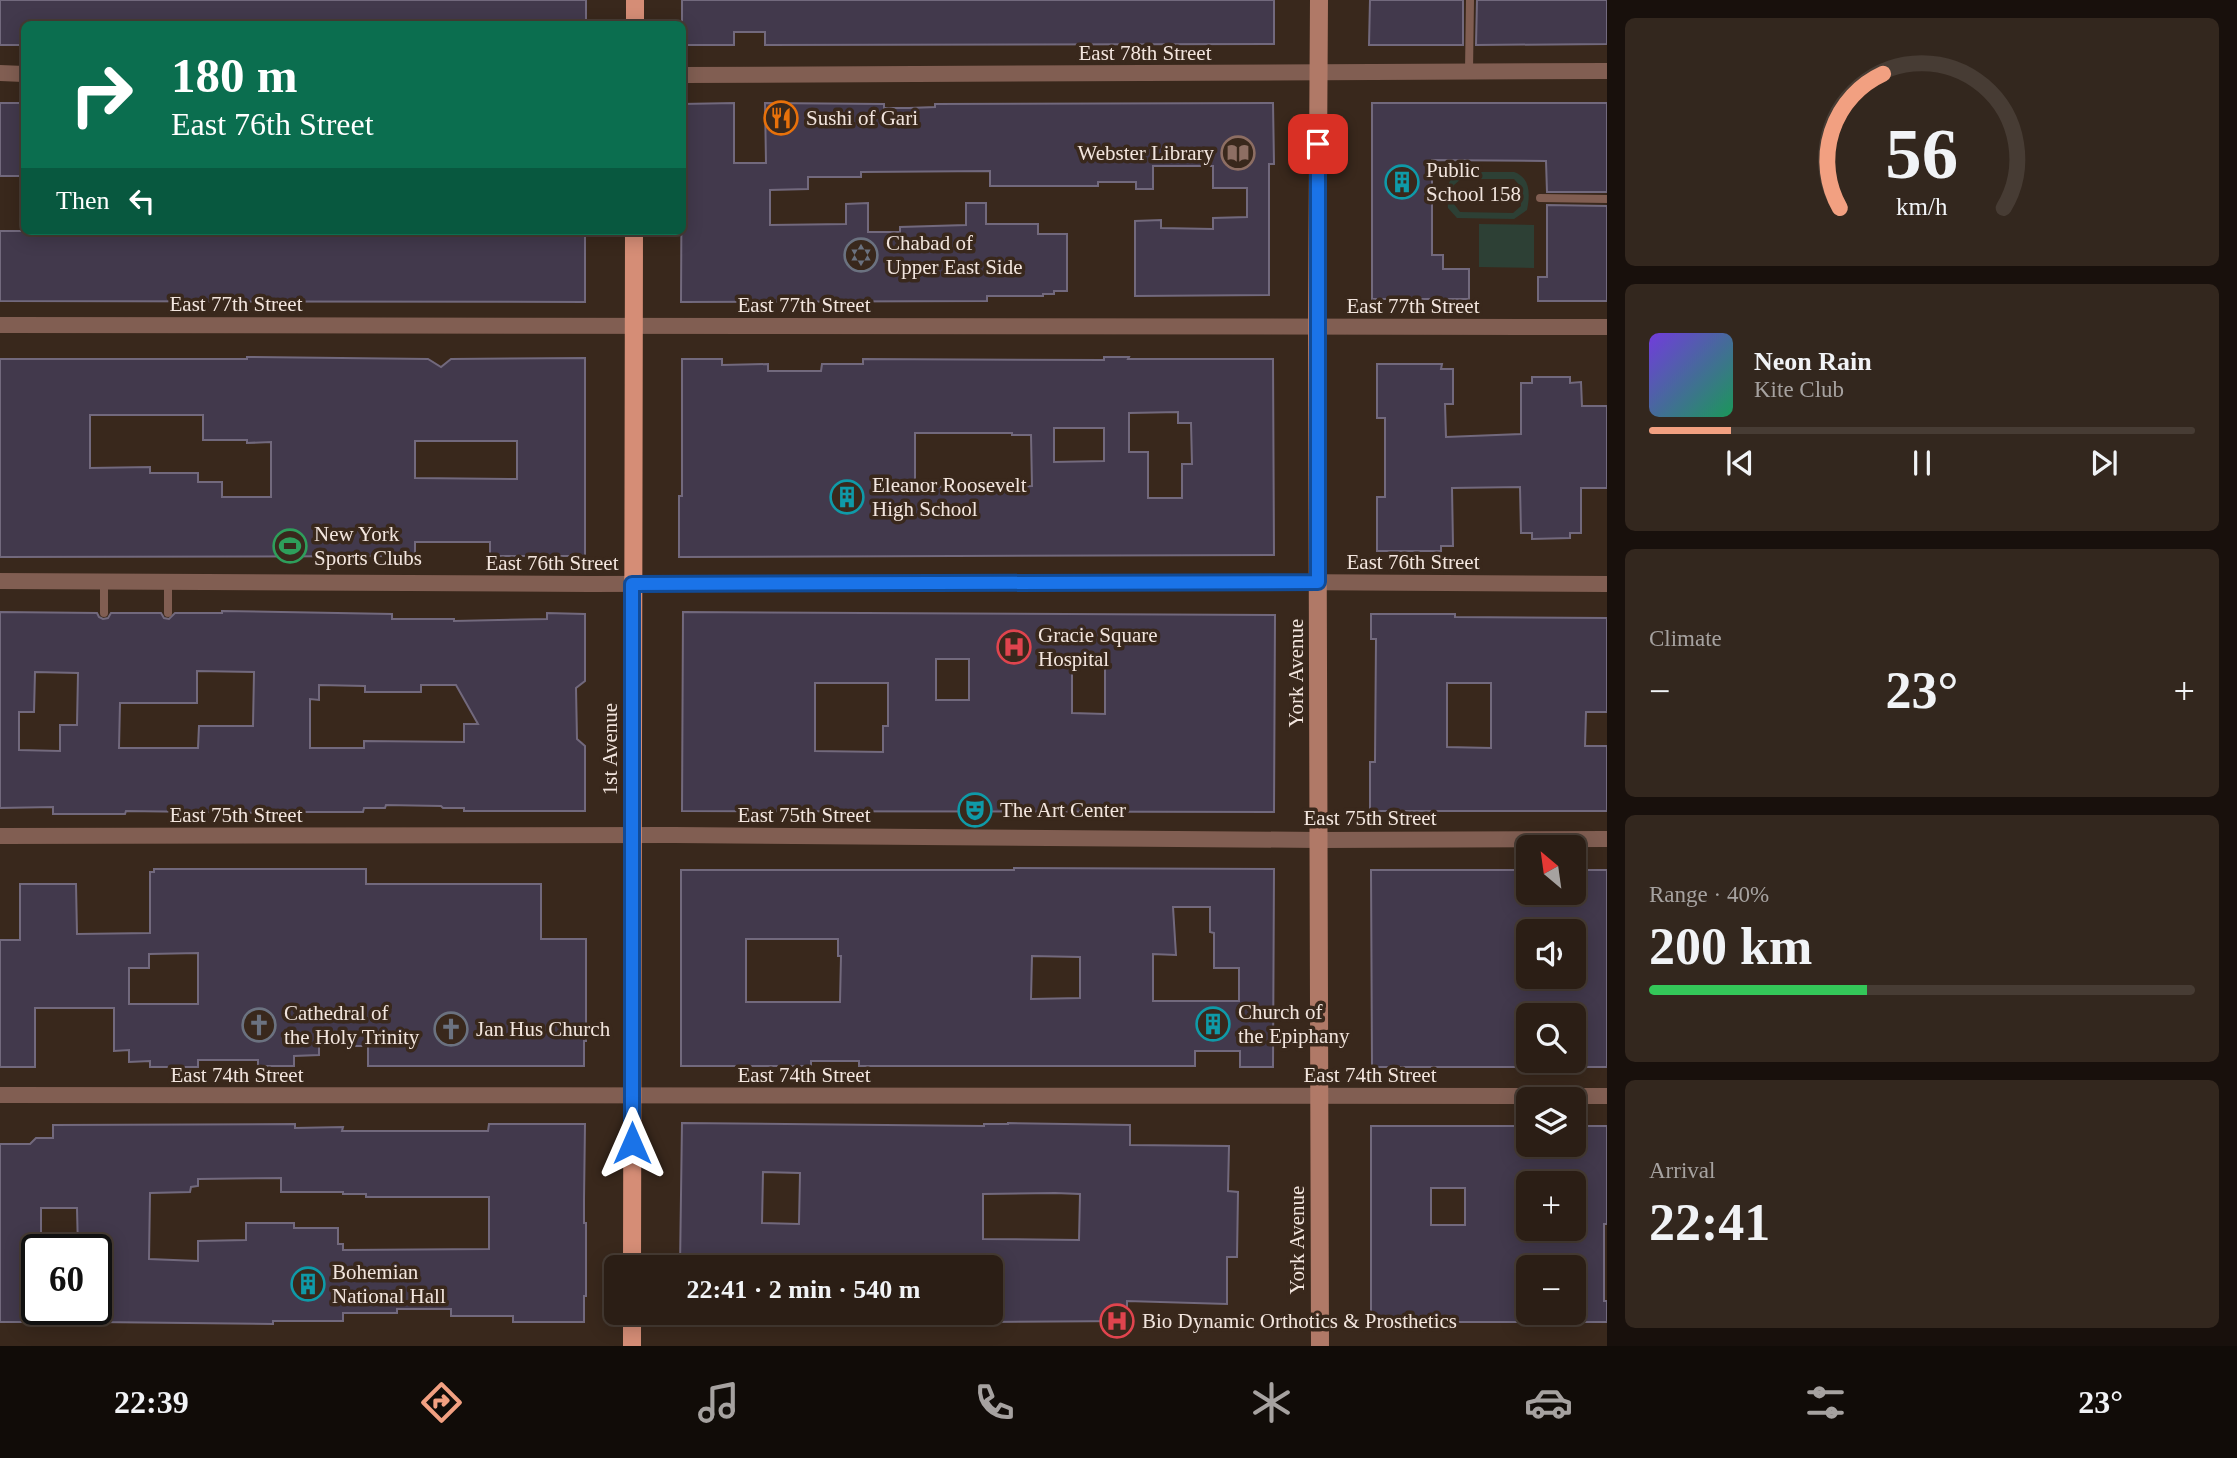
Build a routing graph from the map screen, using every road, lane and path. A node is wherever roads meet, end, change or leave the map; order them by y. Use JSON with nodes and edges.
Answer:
{"nodes":[{"id":1,"x":635,"y":0,"type":"edge"},
{"id":2,"x":1319,"y":0,"type":"edge"},
{"id":3,"x":1470,"y":0,"type":"edge"},
{"id":4,"x":635,"y":21,"type":"edge"},
{"id":5,"x":1469,"y":71,"type":"junction"},
{"id":6,"x":1607,"y":71,"type":"edge"},
{"id":7,"x":1319,"y":72,"type":"junction"},
{"id":8,"x":0,"y":74,"type":"edge"},
{"id":9,"x":21,"y":74,"type":"edge"},
{"id":10,"x":686,"y":75,"type":"edge"},
{"id":11,"x":1540,"y":198,"type":"dead end"},
{"id":12,"x":1607,"y":199,"type":"edge"},
{"id":13,"x":634,"y":235,"type":"edge"},
{"id":14,"x":0,"y":325,"type":"edge"},
{"id":15,"x":635,"y":325,"type":"junction"},
{"id":16,"x":1317,"y":326,"type":"junction"},
{"id":17,"x":1607,"y":327,"type":"edge"},
{"id":18,"x":0,"y":581,"type":"edge"},
{"id":19,"x":104,"y":582,"type":"junction"},
{"id":20,"x":168,"y":582,"type":"junction"},
{"id":21,"x":1318,"y":582,"type":"junction"},
{"id":22,"x":632,"y":584,"type":"junction"},
{"id":23,"x":1607,"y":584,"type":"edge"},
{"id":24,"x":104,"y":613,"type":"dead end"},
{"id":25,"x":168,"y":613,"type":"dead end"},
{"id":26,"x":632,"y":835,"type":"junction"},
{"id":27,"x":0,"y":836,"type":"edge"},
{"id":28,"x":1319,"y":839,"type":"junction"},
{"id":29,"x":1607,"y":839,"type":"edge"},
{"id":30,"x":0,"y":1096,"type":"edge"},
{"id":31,"x":632,"y":1096,"type":"junction"},
{"id":32,"x":1320,"y":1096,"type":"junction"},
{"id":33,"x":1607,"y":1096,"type":"edge"},
{"id":34,"x":632,"y":1255,"type":"edge"},
{"id":35,"x":632,"y":1325,"type":"edge"},
{"id":36,"x":632,"y":1346,"type":"edge"},
{"id":37,"x":1320,"y":1346,"type":"edge"}],
"edges":[{"from":1,"to":4,"type":"main road"},
{"from":2,"to":7,"type":"main road","name":"York Avenue"},
{"from":3,"to":5,"type":"lane"},
{"from":5,"to":6,"type":"street","name":"East 78th Street"},
{"from":5,"to":7,"type":"street","name":"East 78th Street"},
{"from":7,"to":10,"type":"street","name":"East 78th Street"},
{"from":7,"to":16,"type":"main road","name":"York Avenue"},
{"from":8,"to":9,"type":"street"},
{"from":11,"to":12,"type":"lane"},
{"from":13,"to":15,"type":"main road","name":"1st Avenue"},
{"from":14,"to":15,"type":"street","name":"East 77th Street"},
{"from":15,"to":16,"type":"street","name":"East 77th Street"},
{"from":15,"to":22,"type":"main road","name":"1st Avenue"},
{"from":16,"to":17,"type":"street","name":"East 77th Street"},
{"from":16,"to":21,"type":"main road","name":"York Avenue"},
{"from":18,"to":19,"type":"street","name":"East 76th Street"},
{"from":19,"to":20,"type":"street","name":"East 76th Street"},
{"from":19,"to":24,"type":"lane"},
{"from":20,"to":22,"type":"street","name":"East 76th Street"},
{"from":20,"to":25,"type":"lane"},
{"from":21,"to":22,"type":"street","name":"East 76th Street"},
{"from":21,"to":23,"type":"street","name":"East 76th Street"},
{"from":21,"to":28,"type":"main road","name":"York Avenue"},
{"from":22,"to":26,"type":"main road","name":"1st Avenue"},
{"from":26,"to":27,"type":"street","name":"East 75th Street"},
{"from":26,"to":28,"type":"street","name":"East 75th Street"},
{"from":26,"to":31,"type":"main road","name":"1st Avenue"},
{"from":28,"to":29,"type":"street","name":"East 75th Street"},
{"from":28,"to":32,"type":"main road","name":"York Avenue"},
{"from":30,"to":31,"type":"street","name":"East 74th Street"},
{"from":31,"to":32,"type":"street","name":"East 74th Street"},
{"from":31,"to":34,"type":"main road","name":"1st Avenue"},
{"from":32,"to":33,"type":"street","name":"East 74th Street"},
{"from":32,"to":37,"type":"main road","name":"York Avenue"},
{"from":35,"to":36,"type":"main road"}]}
